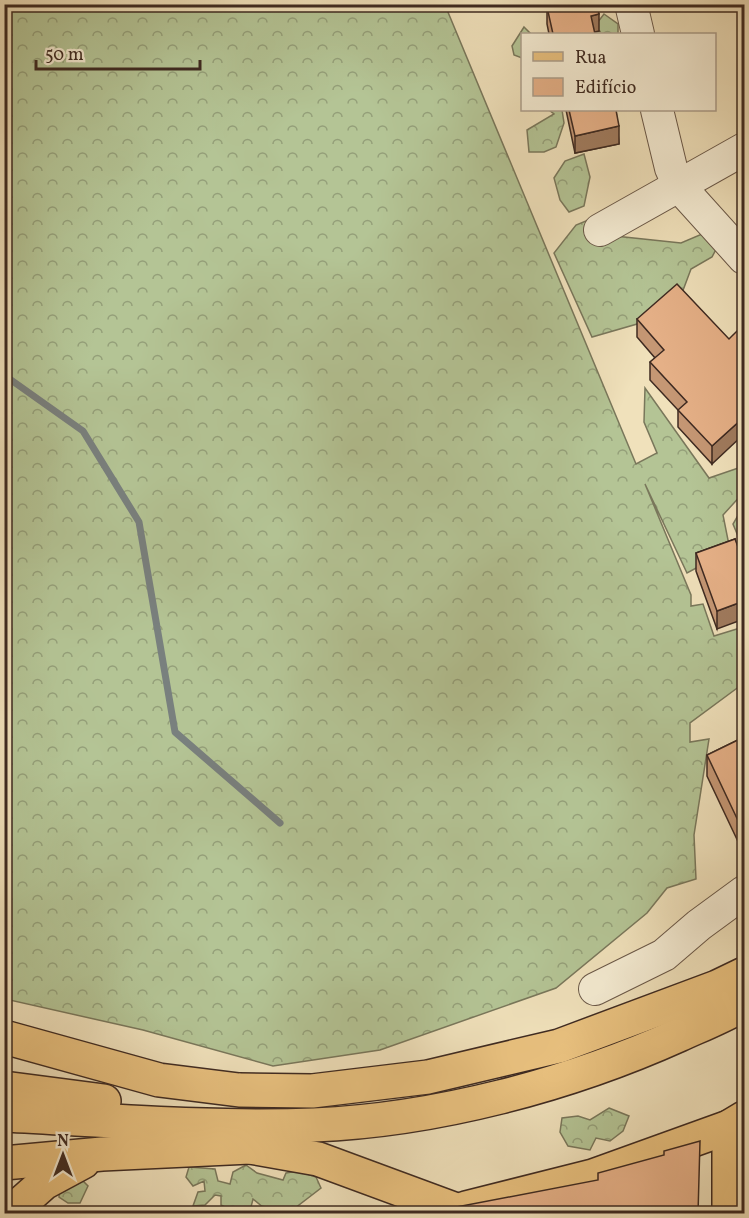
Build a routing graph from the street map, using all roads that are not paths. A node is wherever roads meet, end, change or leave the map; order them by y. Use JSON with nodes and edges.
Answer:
{"nodes":[{"id":1,"x":631,"y":4,"type":"edge"},
{"id":2,"x":638,"y":33,"type":"edge"},
{"id":3,"x":657,"y":111,"type":"edge"},
{"id":4,"x":744,"y":149,"type":"edge"},
{"id":5,"x":679,"y":186,"type":"junction"},
{"id":6,"x":600,"y":230,"type":"dead end"},
{"id":7,"x":744,"y":258,"type":"edge"},
{"id":8,"x":744,"y":892,"type":"edge"},
{"id":9,"x":744,"y":974,"type":"edge"},
{"id":10,"x":595,"y":989,"type":"dead end"},
{"id":11,"x":744,"y":1004,"type":"edge"},
{"id":12,"x":744,"y":1028,"type":"edge"},
{"id":13,"x":4,"y":1037,"type":"edge"},
{"id":14,"x":5,"y":1087,"type":"edge"},
{"id":15,"x":4,"y":1115,"type":"edge"},
{"id":16,"x":737,"y":1123,"type":"edge"},
{"id":17,"x":244,"y":1136,"type":"junction"},
{"id":18,"x":102,"y":1154,"type":"junction"},
{"id":19,"x":4,"y":1163,"type":"edge"},
{"id":20,"x":444,"y":1212,"type":"edge"},
{"id":21,"x":9,"y":1214,"type":"edge"},
{"id":22,"x":729,"y":1214,"type":"edge"}],
"edges":[{"from":1,"to":2,"type":"street"},
{"from":3,"to":5,"type":"street"},
{"from":4,"to":5,"type":"street"},
{"from":5,"to":6,"type":"street"},
{"from":5,"to":7,"type":"street"},
{"from":8,"to":10,"type":"street"},
{"from":9,"to":13,"type":"main road"},
{"from":11,"to":17,"type":"main road"},
{"from":12,"to":17,"type":"main road"},
{"from":14,"to":17,"type":"main road"},
{"from":15,"to":17,"type":"main road"},
{"from":16,"to":20,"type":"main road"},
{"from":16,"to":22,"type":"main road"},
{"from":17,"to":18,"type":"main road"},
{"from":17,"to":20,"type":"main road"},
{"from":18,"to":19,"type":"main road"},
{"from":18,"to":21,"type":"main road"}]}
